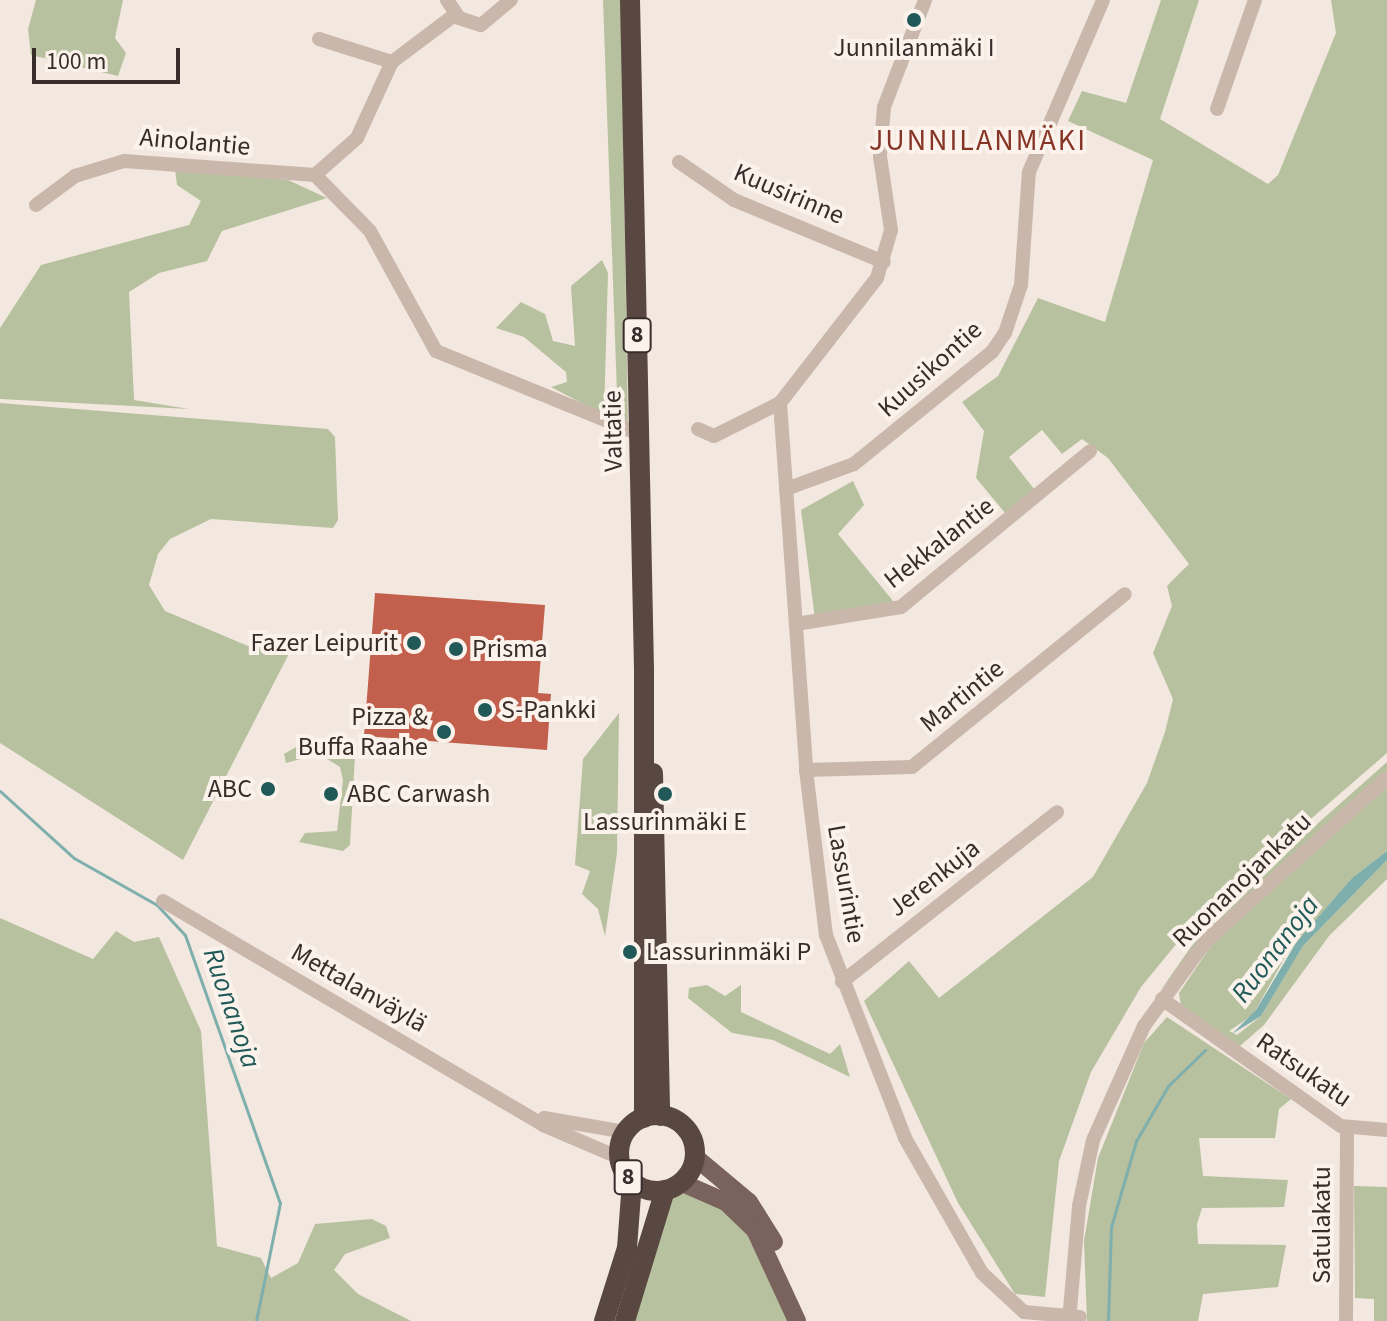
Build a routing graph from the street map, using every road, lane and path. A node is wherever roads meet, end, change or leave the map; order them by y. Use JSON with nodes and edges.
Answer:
{"nodes":[{"id":1,"x":447,"y":0,"type":"edge"},
{"id":2,"x":511,"y":0,"type":"edge"},
{"id":3,"x":630,"y":0,"type":"edge"},
{"id":4,"x":925,"y":0,"type":"edge"},
{"id":5,"x":1103,"y":0,"type":"edge"},
{"id":6,"x":1255,"y":0,"type":"edge"},
{"id":7,"x":456,"y":14,"type":"junction"},
{"id":8,"x":319,"y":39,"type":"dead end"},
{"id":9,"x":392,"y":62,"type":"junction"},
{"id":10,"x":1217,"y":109,"type":"dead end"},
{"id":11,"x":679,"y":162,"type":"dead end"},
{"id":12,"x":315,"y":175,"type":"junction"},
{"id":13,"x":36,"y":205,"type":"dead end"},
{"id":14,"x":884,"y":262,"type":"junction"},
{"id":15,"x":780,"y":403,"type":"junction"},
{"id":16,"x":698,"y":429,"type":"dead end"},
{"id":17,"x":639,"y":434,"type":"junction"},
{"id":18,"x":1090,"y":451,"type":"dead end"},
{"id":19,"x":786,"y":489,"type":"junction"},
{"id":20,"x":1125,"y":594,"type":"dead end"},
{"id":21,"x":796,"y":624,"type":"junction"},
{"id":22,"x":806,"y":770,"type":"junction"},
{"id":23,"x":1387,"y":778,"type":"edge"},
{"id":24,"x":1057,"y":812,"type":"dead end"},
{"id":25,"x":163,"y":901,"type":"dead end"},
{"id":26,"x":842,"y":982,"type":"junction"},
{"id":27,"x":1162,"y":999,"type":"junction"},
{"id":28,"x":532,"y":1116,"type":"junction"},
{"id":29,"x":652,"y":1117,"type":"junction"},
{"id":30,"x":1347,"y":1129,"type":"junction"},
{"id":31,"x":1387,"y":1130,"type":"edge"},
{"id":32,"x":625,"y":1132,"type":"junction"},
{"id":33,"x":695,"y":1157,"type":"junction"},
{"id":34,"x":620,"y":1158,"type":"junction"},
{"id":35,"x":632,"y":1182,"type":"junction"},
{"id":36,"x":672,"y":1186,"type":"junction"},
{"id":37,"x":789,"y":1295,"type":"junction"},
{"id":38,"x":1075,"y":1319,"type":"edge"},
{"id":39,"x":604,"y":1321,"type":"edge"},
{"id":40,"x":625,"y":1321,"type":"edge"},
{"id":41,"x":799,"y":1321,"type":"edge"},
{"id":42,"x":1346,"y":1321,"type":"edge"}],
"edges":[{"from":1,"to":7,"type":"street"},
{"from":2,"to":7,"type":"street"},
{"from":3,"to":17,"type":"highway","name":"Valtatie","number":"8"},
{"from":4,"to":14,"type":"street"},
{"from":5,"to":19,"type":"street","name":"Kuusikontie"},
{"from":6,"to":10,"type":"street"},
{"from":7,"to":9,"type":"street"},
{"from":8,"to":9,"type":"street"},
{"from":9,"to":12,"type":"street"},
{"from":11,"to":14,"type":"street","name":"Kuusirinne"},
{"from":12,"to":13,"type":"street","name":"Ainolantie"},
{"from":12,"to":17,"type":"street"},
{"from":14,"to":15,"type":"street"},
{"from":15,"to":16,"type":"street"},
{"from":15,"to":19,"type":"street","name":"Lassurintie"},
{"from":17,"to":29,"type":"highway","name":"Valtatie","number":"8"},
{"from":18,"to":21,"type":"street","name":"Hekkalantie"},
{"from":19,"to":21,"type":"street","name":"Lassurintie"},
{"from":20,"to":22,"type":"street","name":"Martintie"},
{"from":21,"to":22,"type":"street","name":"Lassurintie"},
{"from":22,"to":26,"type":"street","name":"Lassurintie"},
{"from":23,"to":27,"type":"street","name":"Ruonanojankatu"},
{"from":24,"to":26,"type":"street","name":"Jerenkuja"},
{"from":25,"to":28,"type":"street","name":"Mettalanväylä"},
{"from":26,"to":38,"type":"street","name":"Lassurintie"},
{"from":27,"to":30,"type":"street","name":"Ratsukatu"},
{"from":27,"to":38,"type":"street","name":"Ruonanojankatu"},
{"from":28,"to":32,"type":"street","name":"Mettalanväylä"},
{"from":28,"to":34,"type":"street","name":"Mettalanväylä"},
{"from":29,"to":32,"type":"highway","number":"8"},
{"from":29,"to":33,"type":"highway"},
{"from":30,"to":31,"type":"street","name":"Ratsukatu"},
{"from":30,"to":42,"type":"street","name":"Satulakatu"},
{"from":32,"to":34,"type":"highway","number":"8"},
{"from":33,"to":36,"type":"highway","number":"8"},
{"from":33,"to":37,"type":"main road"},
{"from":34,"to":35,"type":"highway","number":"8"},
{"from":35,"to":36,"type":"highway","number":"8"},
{"from":35,"to":39,"type":"highway","number":"8"},
{"from":36,"to":37,"type":"main road"},
{"from":36,"to":40,"type":"highway","number":"8"},
{"from":37,"to":41,"type":"main road"}]}
